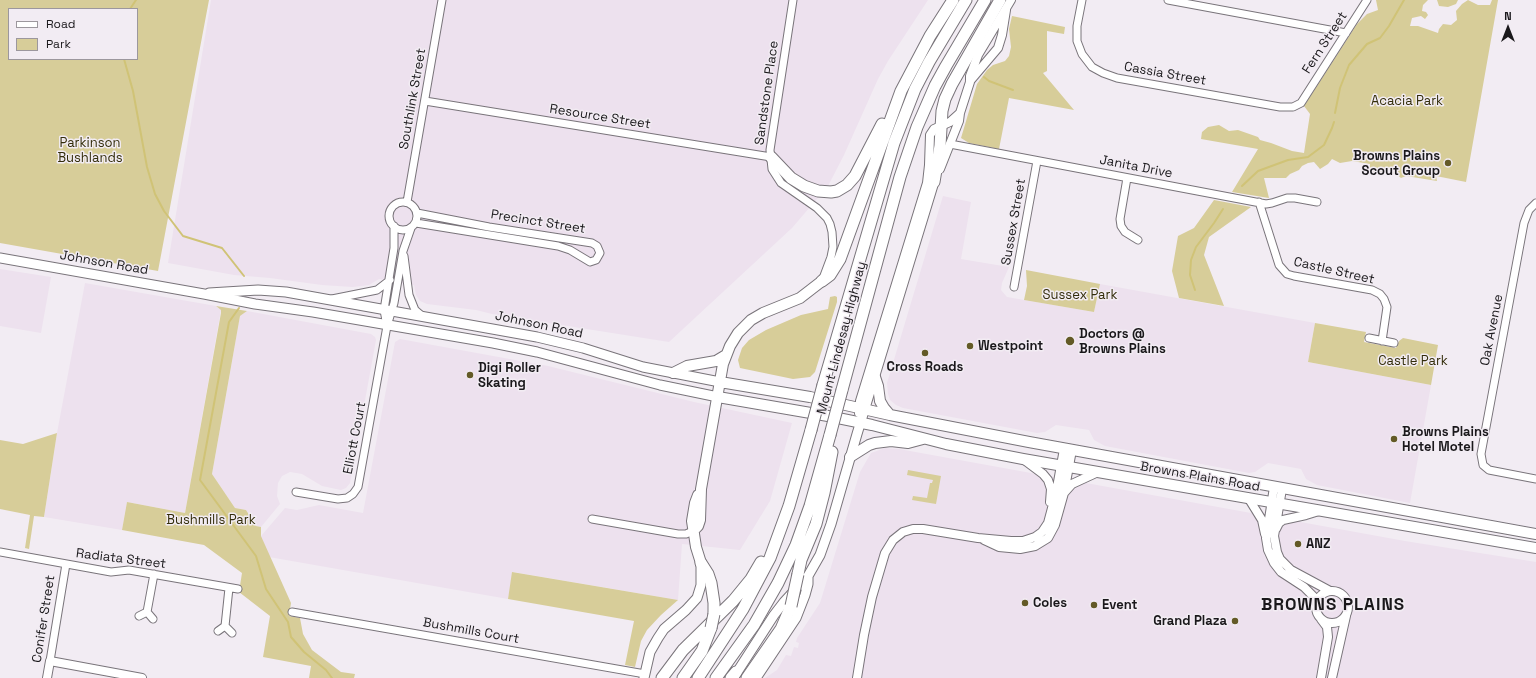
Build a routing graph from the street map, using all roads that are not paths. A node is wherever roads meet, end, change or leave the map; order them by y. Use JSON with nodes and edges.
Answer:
{"nodes":[{"id":1,"x":442,"y":0,"type":"edge"},
{"id":2,"x":793,"y":0,"type":"edge"},
{"id":3,"x":954,"y":0,"type":"edge"},
{"id":4,"x":966,"y":0,"type":"edge"},
{"id":5,"x":986,"y":0,"type":"edge"},
{"id":6,"x":1082,"y":0,"type":"edge"},
{"id":7,"x":1168,"y":0,"type":"edge"},
{"id":8,"x":1367,"y":0,"type":"edge"},
{"id":9,"x":1006,"y":2,"type":"edge"},
{"id":10,"x":1346,"y":33,"type":"junction"},
{"id":11,"x":985,"y":41,"type":"junction"},
{"id":12,"x":1001,"y":41,"type":"junction"},
{"id":13,"x":970,"y":82,"type":"junction"},
{"id":14,"x":901,"y":91,"type":"junction"},
{"id":15,"x":1304,"y":99,"type":"joint"},
{"id":16,"x":425,"y":101,"type":"junction"},
{"id":17,"x":960,"y":113,"type":"junction"},
{"id":18,"x":941,"y":126,"type":"junction"},
{"id":19,"x":950,"y":144,"type":"junction"},
{"id":20,"x":771,"y":157,"type":"junction"},
{"id":21,"x":1037,"y":161,"type":"junction"},
{"id":22,"x":1127,"y":178,"type":"junction"},
{"id":23,"x":934,"y":182,"type":"junction"},
{"id":24,"x":407,"y":202,"type":"junction"},
{"id":25,"x":1259,"y":202,"type":"junction"},
{"id":26,"x":1317,"y":202,"type":"dead end"},
{"id":27,"x":1536,"y":203,"type":"edge"},
{"id":28,"x":417,"y":213,"type":"junction"},
{"id":29,"x":450,"y":220,"type":"junction"},
{"id":30,"x":394,"y":226,"type":"junction"},
{"id":31,"x":413,"y":226,"type":"junction"},
{"id":32,"x":448,"y":228,"type":"junction"},
{"id":33,"x":1138,"y":240,"type":"dead end"},
{"id":34,"x":403,"y":252,"type":"junction"},
{"id":35,"x":0,"y":258,"type":"edge"},
{"id":36,"x":390,"y":280,"type":"junction"},
{"id":37,"x":822,"y":281,"type":"junction"},
{"id":38,"x":1014,"y":287,"type":"dead end"},
{"id":39,"x":204,"y":294,"type":"junction"},
{"id":40,"x":328,"y":300,"type":"junction"},
{"id":41,"x":389,"y":310,"type":"junction"},
{"id":42,"x":422,"y":316,"type":"junction"},
{"id":43,"x":387,"y":326,"type":"junction"},
{"id":44,"x":1369,"y":338,"type":"dead end"},
{"id":45,"x":1382,"y":341,"type":"junction"},
{"id":46,"x":1394,"y":343,"type":"dead end"},
{"id":47,"x":726,"y":355,"type":"junction"},
{"id":48,"x":673,"y":373,"type":"junction"},
{"id":49,"x":875,"y":377,"type":"junction"},
{"id":50,"x":720,"y":382,"type":"junction"},
{"id":51,"x":718,"y":397,"type":"junction"},
{"id":52,"x":862,"y":409,"type":"junction"},
{"id":53,"x":890,"y":415,"type":"junction"},
{"id":54,"x":861,"y":423,"type":"junction"},
{"id":55,"x":830,"y":435,"type":"junction"},
{"id":56,"x":925,"y":439,"type":"junction"},
{"id":57,"x":1068,"y":450,"type":"junction"},
{"id":58,"x":850,"y":458,"type":"junction"},
{"id":59,"x":1022,"y":459,"type":"junction"},
{"id":60,"x":1065,"y":466,"type":"junction"},
{"id":61,"x":1099,"y":472,"type":"junction"},
{"id":62,"x":1536,"y":479,"type":"edge"},
{"id":63,"x":1278,"y":488,"type":"junction"},
{"id":64,"x":296,"y":492,"type":"dead end"},
{"id":65,"x":1064,"y":493,"type":"junction"},
{"id":66,"x":1249,"y":499,"type":"junction"},
{"id":67,"x":1275,"y":503,"type":"junction"},
{"id":68,"x":1319,"y":511,"type":"junction"},
{"id":69,"x":1051,"y":512,"type":"junction"},
{"id":70,"x":592,"y":519,"type":"dead end"},
{"id":71,"x":1275,"y":530,"type":"junction"},
{"id":72,"x":693,"y":531,"type":"junction"},
{"id":73,"x":1536,"y":534,"type":"edge"},
{"id":74,"x":978,"y":538,"type":"junction"},
{"id":75,"x":1266,"y":538,"type":"junction"},
{"id":76,"x":774,"y":545,"type":"junction"},
{"id":77,"x":1536,"y":548,"type":"edge"},
{"id":78,"x":0,"y":552,"type":"edge"},
{"id":79,"x":701,"y":563,"type":"junction"},
{"id":80,"x":66,"y":564,"type":"junction"},
{"id":81,"x":154,"y":574,"type":"junction"},
{"id":82,"x":803,"y":575,"type":"junction"},
{"id":83,"x":229,"y":588,"type":"junction"},
{"id":84,"x":238,"y":589,"type":"dead end"},
{"id":85,"x":1330,"y":591,"type":"junction"},
{"id":86,"x":1317,"y":600,"type":"junction"},
{"id":87,"x":147,"y":612,"type":"junction"},
{"id":88,"x":292,"y":612,"type":"dead end"},
{"id":89,"x":139,"y":616,"type":"dead end"},
{"id":90,"x":1346,"y":616,"type":"junction"},
{"id":91,"x":1321,"y":618,"type":"junction"},
{"id":92,"x":153,"y":619,"type":"dead end"},
{"id":93,"x":225,"y":626,"type":"junction"},
{"id":94,"x":218,"y":631,"type":"dead end"},
{"id":95,"x":232,"y":633,"type":"dead end"},
{"id":96,"x":50,"y":662,"type":"junction"},
{"id":97,"x":734,"y":676,"type":"edge"},
{"id":98,"x":648,"y":677,"type":"edge"},
{"id":99,"x":47,"y":678,"type":"edge"},
{"id":100,"x":139,"y":678,"type":"edge"},
{"id":101,"x":662,"y":678,"type":"edge"},
{"id":102,"x":683,"y":678,"type":"edge"},
{"id":103,"x":698,"y":678,"type":"edge"},
{"id":104,"x":716,"y":678,"type":"edge"},
{"id":105,"x":747,"y":678,"type":"edge"},
{"id":106,"x":756,"y":678,"type":"edge"},
{"id":107,"x":858,"y":678,"type":"edge"},
{"id":108,"x":1321,"y":678,"type":"edge"},
{"id":109,"x":1332,"y":678,"type":"edge"}],
"edges":[{"from":1,"to":16,"type":"street","name":"Southlink Street"},
{"from":2,"to":20,"type":"street","name":"Sandstone Place"},
{"from":3,"to":14,"type":"highway"},
{"from":4,"to":76,"type":"highway","name":"Mount Lindesay Highway","bridge":true},
{"from":5,"to":55,"type":"highway","name":"Mount Lindesay Highway","bridge":true},
{"from":6,"to":15,"type":"street","name":"Cassia Street"},
{"from":7,"to":10,"type":"street"},
{"from":8,"to":10,"type":"street","name":"Fern Street"},
{"from":9,"to":11,"type":"street"},
{"from":9,"to":12,"type":"street"},
{"from":9,"to":18,"type":"highway"},
{"from":10,"to":15,"type":"street","name":"Fern Street"},
{"from":11,"to":12,"type":"street"},
{"from":11,"to":13,"type":"street"},
{"from":12,"to":13,"type":"street"},
{"from":13,"to":17,"type":"street"},
{"from":14,"to":20,"type":"highway"},
{"from":14,"to":37,"type":"highway"},
{"from":16,"to":20,"type":"street","name":"Resource Street"},
{"from":16,"to":24,"type":"street","name":"Southlink Street"},
{"from":17,"to":18,"type":"street"},
{"from":17,"to":19,"type":"street"},
{"from":18,"to":23,"type":"highway"},
{"from":18,"to":52,"type":"street"},
{"from":19,"to":21,"type":"street","name":"Janita Drive"},
{"from":19,"to":23,"type":"street"},
{"from":20,"to":37,"type":"street","name":"Sandstone Place"},
{"from":21,"to":22,"type":"street","name":"Janita Drive"},
{"from":21,"to":38,"type":"street","name":"Sussex Street"},
{"from":22,"to":25,"type":"street","name":"Janita Drive"},
{"from":22,"to":33,"type":"street"},
{"from":23,"to":49,"type":"main road"},
{"from":24,"to":28,"type":"street"},
{"from":24,"to":30,"type":"street"},
{"from":25,"to":26,"type":"street","name":"Janita Drive"},
{"from":25,"to":45,"type":"street","name":"Castle Street"},
{"from":27,"to":62,"type":"street","name":"Oak Avenue"},
{"from":28,"to":29,"type":"street","name":"Precinct Street"},
{"from":28,"to":31,"type":"street"},
{"from":29,"to":32,"type":"street"},
{"from":29,"to":32,"type":"street","name":"Precinct Street"},
{"from":30,"to":31,"type":"street"},
{"from":30,"to":36,"type":"street"},
{"from":31,"to":32,"type":"street","name":"Precinct Street"},
{"from":31,"to":34,"type":"street"},
{"from":34,"to":41,"type":"street"},
{"from":34,"to":42,"type":"street"},
{"from":35,"to":39,"type":"main road","name":"Johnson Road"},
{"from":36,"to":40,"type":"street"},
{"from":36,"to":41,"type":"street"},
{"from":37,"to":47,"type":"main road"},
{"from":39,"to":40,"type":"main road","name":"Johnson Road"},
{"from":39,"to":43,"type":"main road","name":"Johnson Road"},
{"from":40,"to":41,"type":"main road","name":"Johnson Road"},
{"from":41,"to":42,"type":"main road","name":"Johnson Road"},
{"from":41,"to":43,"type":"street","name":"Elliott Court"},
{"from":42,"to":48,"type":"main road","name":"Johnson Road"},
{"from":43,"to":51,"type":"main road","name":"Johnson Road"},
{"from":43,"to":64,"type":"street","name":"Elliott Court"},
{"from":44,"to":45,"type":"street"},
{"from":45,"to":46,"type":"street"},
{"from":47,"to":48,"type":"main road"},
{"from":47,"to":50,"type":"main road"},
{"from":48,"to":50,"type":"main road","name":"Johnson Road"},
{"from":49,"to":52,"type":"main road"},
{"from":49,"to":53,"type":"main road"},
{"from":50,"to":51,"type":"main road"},
{"from":50,"to":52,"type":"main road","name":"Johnson Road"},
{"from":51,"to":54,"type":"main road","name":"Johnson Road"},
{"from":51,"to":72,"type":"main road"},
{"from":52,"to":53,"type":"main road","name":"Browns Plains Road"},
{"from":52,"to":54,"type":"main road"},
{"from":53,"to":57,"type":"main road","name":"Browns Plains Road"},
{"from":54,"to":56,"type":"main road","name":"Browns Plains Road"},
{"from":54,"to":58,"type":"main road"},
{"from":55,"to":82,"type":"highway"},
{"from":55,"to":104,"type":"highway","name":"Mount Lindesay Highway"},
{"from":56,"to":58,"type":"main road"},
{"from":56,"to":59,"type":"main road","name":"Browns Plains Road"},
{"from":57,"to":60,"type":"street"},
{"from":57,"to":63,"type":"main road","name":"Browns Plains Road"},
{"from":58,"to":82,"type":"main road"},
{"from":59,"to":60,"type":"main road","name":"Browns Plains Road"},
{"from":59,"to":69,"type":"street"},
{"from":60,"to":61,"type":"main road","name":"Browns Plains Road"},
{"from":60,"to":65,"type":"street"},
{"from":60,"to":69,"type":"street"},
{"from":61,"to":65,"type":"street"},
{"from":61,"to":66,"type":"main road","name":"Browns Plains Road"},
{"from":63,"to":67,"type":"street"},
{"from":63,"to":73,"type":"main road","name":"Browns Plains Road"},
{"from":65,"to":74,"type":"street"},
{"from":66,"to":67,"type":"main road","name":"Browns Plains Road"},
{"from":66,"to":75,"type":"street"},
{"from":67,"to":68,"type":"main road","name":"Browns Plains Road"},
{"from":67,"to":71,"type":"street"},
{"from":67,"to":75,"type":"street"},
{"from":68,"to":71,"type":"street"},
{"from":68,"to":77,"type":"main road","name":"Browns Plains Road"},
{"from":69,"to":74,"type":"street"},
{"from":70,"to":72,"type":"street"},
{"from":71,"to":85,"type":"street"},
{"from":72,"to":79,"type":"main road"},
{"from":74,"to":107,"type":"street"},
{"from":75,"to":86,"type":"street"},
{"from":76,"to":101,"type":"highway"},
{"from":76,"to":103,"type":"highway","name":"Mount Lindesay Highway"},
{"from":78,"to":80,"type":"street","name":"Radiata Street"},
{"from":79,"to":98,"type":"main road"},
{"from":79,"to":102,"type":"highway","bridge":true},
{"from":80,"to":81,"type":"street","name":"Radiata Street"},
{"from":80,"to":96,"type":"street","name":"Conifer Street"},
{"from":81,"to":83,"type":"street","name":"Radiata Street"},
{"from":81,"to":87,"type":"street"},
{"from":82,"to":97,"type":"main road"},
{"from":82,"to":105,"type":"highway","bridge":true},
{"from":82,"to":106,"type":"main road"},
{"from":83,"to":84,"type":"street","name":"Radiata Street"},
{"from":83,"to":93,"type":"street"},
{"from":85,"to":86,"type":"street"},
{"from":85,"to":90,"type":"street"},
{"from":86,"to":91,"type":"street"},
{"from":87,"to":89,"type":"street"},
{"from":87,"to":92,"type":"street"},
{"from":88,"to":98,"type":"street","name":"Bushmills Court"},
{"from":90,"to":91,"type":"street"},
{"from":90,"to":109,"type":"street"},
{"from":91,"to":108,"type":"street"},
{"from":93,"to":94,"type":"street"},
{"from":93,"to":95,"type":"street"},
{"from":96,"to":99,"type":"street","name":"Conifer Street"},
{"from":96,"to":100,"type":"street"}]}
